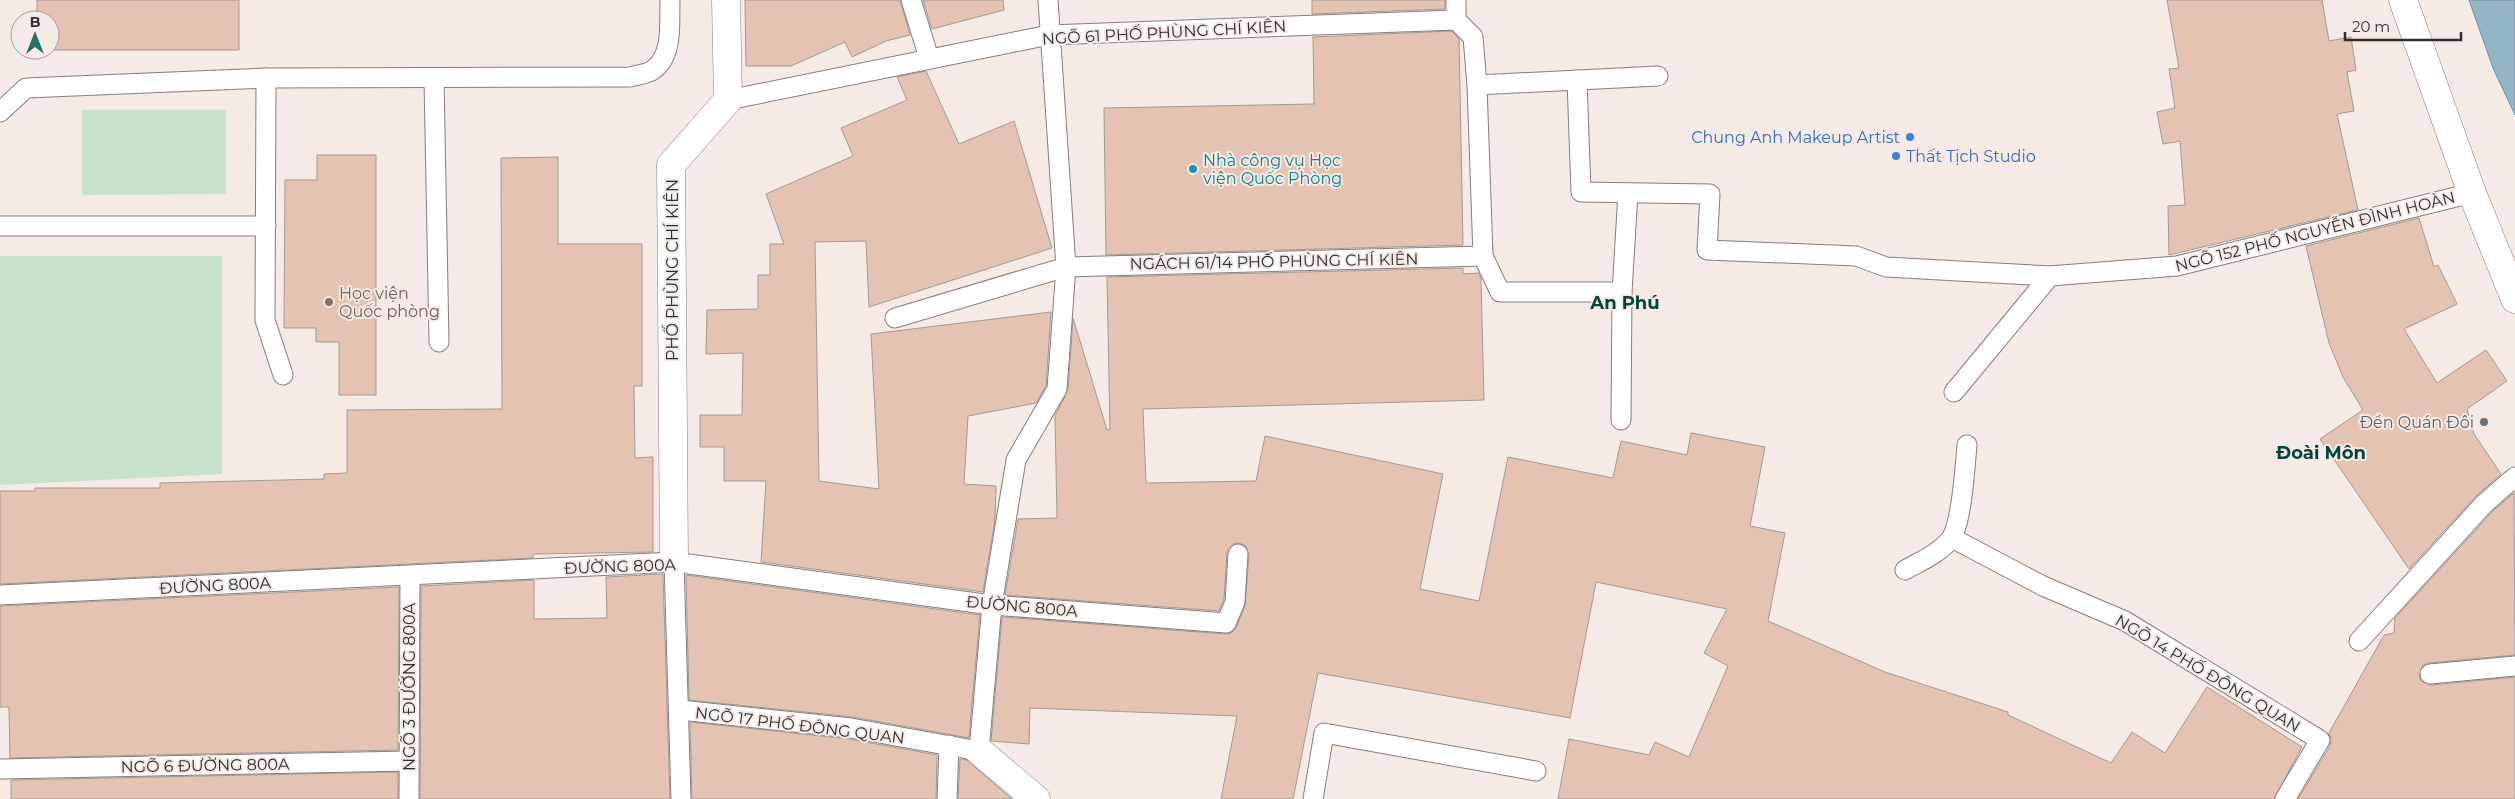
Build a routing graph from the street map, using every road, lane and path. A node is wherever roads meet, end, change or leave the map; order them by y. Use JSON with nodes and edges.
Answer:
{"nodes":[{"id":1,"x":670,"y":0,"type":"edge"},
{"id":2,"x":726,"y":0,"type":"edge"},
{"id":3,"x":910,"y":0,"type":"edge"},
{"id":4,"x":1048,"y":0,"type":"edge"},
{"id":5,"x":1456,"y":0,"type":"edge"},
{"id":6,"x":2403,"y":0,"type":"edge"},
{"id":7,"x":1456,"y":20,"type":"junction"},
{"id":8,"x":1049,"y":35,"type":"junction"},
{"id":9,"x":929,"y":58,"type":"junction"},
{"id":10,"x":1658,"y":76,"type":"dead end"},
{"id":11,"x":266,"y":78,"type":"junction"},
{"id":12,"x":434,"y":78,"type":"junction"},
{"id":13,"x":1577,"y":80,"type":"junction"},
{"id":14,"x":1477,"y":85,"type":"junction"},
{"id":15,"x":728,"y":100,"type":"junction"},
{"id":16,"x":0,"y":112,"type":"edge"},
{"id":17,"x":1628,"y":193,"type":"junction"},
{"id":18,"x":2472,"y":193,"type":"junction"},
{"id":19,"x":0,"y":226,"type":"edge"},
{"id":20,"x":266,"y":226,"type":"junction"},
{"id":21,"x":1483,"y":256,"type":"junction"},
{"id":22,"x":1066,"y":267,"type":"junction"},
{"id":23,"x":2050,"y":276,"type":"junction"},
{"id":24,"x":1622,"y":292,"type":"junction"},
{"id":25,"x":2515,"y":299,"type":"edge"},
{"id":26,"x":895,"y":318,"type":"dead end"},
{"id":27,"x":439,"y":342,"type":"dead end"},
{"id":28,"x":283,"y":375,"type":"dead end"},
{"id":29,"x":1954,"y":392,"type":"dead end"},
{"id":30,"x":1621,"y":420,"type":"dead end"},
{"id":31,"x":1967,"y":445,"type":"dead end"},
{"id":32,"x":2515,"y":476,"type":"edge"},
{"id":33,"x":1952,"y":538,"type":"junction"},
{"id":34,"x":1238,"y":554,"type":"dead end"},
{"id":35,"x":674,"y":562,"type":"junction"},
{"id":36,"x":1905,"y":570,"type":"dead end"},
{"id":37,"x":410,"y":576,"type":"junction"},
{"id":38,"x":0,"y":595,"type":"edge"},
{"id":39,"x":992,"y":605,"type":"junction"},
{"id":40,"x":2359,"y":641,"type":"dead end"},
{"id":41,"x":2515,"y":666,"type":"edge"},
{"id":42,"x":2430,"y":674,"type":"dead end"},
{"id":43,"x":680,"y":710,"type":"junction"},
{"id":44,"x":949,"y":745,"type":"junction"},
{"id":45,"x":979,"y":751,"type":"junction"},
{"id":46,"x":409,"y":761,"type":"junction"},
{"id":47,"x":0,"y":769,"type":"edge"},
{"id":48,"x":1536,"y":771,"type":"dead end"},
{"id":49,"x":409,"y":799,"type":"edge"},
{"id":50,"x":681,"y":799,"type":"edge"},
{"id":51,"x":947,"y":799,"type":"edge"},
{"id":52,"x":1036,"y":799,"type":"edge"},
{"id":53,"x":1312,"y":799,"type":"edge"},
{"id":54,"x":2285,"y":799,"type":"edge"}],
"edges":[{"from":1,"to":12,"type":"lane"},
{"from":2,"to":15,"type":"street"},
{"from":3,"to":9,"type":"lane"},
{"from":4,"to":8,"type":"lane"},
{"from":5,"to":7,"type":"lane"},
{"from":6,"to":18,"type":"street"},
{"from":7,"to":8,"type":"lane","name":"NGÕ 61 PHỐ PHÙNG CHÍ KIÊN"},
{"from":7,"to":14,"type":"lane"},
{"from":8,"to":9,"type":"lane","name":"NGÕ 61 PHỐ PHÙNG CHÍ KIÊN"},
{"from":8,"to":22,"type":"lane"},
{"from":9,"to":15,"type":"lane","name":"NGÕ 61 PHỐ PHÙNG CHÍ KIÊN"},
{"from":10,"to":13,"type":"lane"},
{"from":11,"to":12,"type":"lane"},
{"from":11,"to":16,"type":"lane"},
{"from":11,"to":20,"type":"lane"},
{"from":12,"to":27,"type":"lane"},
{"from":13,"to":14,"type":"lane"},
{"from":13,"to":17,"type":"lane","name":"NGÕ 152 PHỐ NGUYỄN ĐÌNH HOÀN"},
{"from":14,"to":21,"type":"lane"},
{"from":15,"to":35,"type":"street","name":"PHỐ PHÙNG CHÍ KIÊN"},
{"from":17,"to":23,"type":"lane","name":"NGÕ 152 PHỐ NGUYỄN ĐÌNH HOÀN"},
{"from":17,"to":24,"type":"lane"},
{"from":18,"to":23,"type":"lane","name":"NGÕ 152 PHỐ NGUYỄN ĐÌNH HOÀN"},
{"from":18,"to":25,"type":"street"},
{"from":19,"to":20,"type":"lane"},
{"from":20,"to":28,"type":"lane"},
{"from":21,"to":22,"type":"lane","name":"NGÁCH 61/14 PHỐ PHÙNG CHÍ KIÊN"},
{"from":21,"to":24,"type":"lane"},
{"from":22,"to":26,"type":"lane","name":"NGÁCH 61/14 PHỐ PHÙNG CHÍ KIÊN"},
{"from":22,"to":39,"type":"lane"},
{"from":23,"to":29,"type":"lane"},
{"from":24,"to":30,"type":"lane"},
{"from":31,"to":33,"type":"lane"},
{"from":32,"to":40,"type":"lane"},
{"from":33,"to":36,"type":"lane"},
{"from":33,"to":54,"type":"lane","name":"NGÕ 14 PHỐ ĐÔNG QUAN"},
{"from":34,"to":39,"type":"lane","name":"ĐƯỜNG 800A"},
{"from":35,"to":37,"type":"lane","name":"ĐƯỜNG 800A"},
{"from":35,"to":39,"type":"lane","name":"ĐƯỜNG 800A"},
{"from":35,"to":43,"type":"lane"},
{"from":37,"to":38,"type":"lane","name":"ĐƯỜNG 800A"},
{"from":37,"to":46,"type":"lane","name":"NGÕ 3 ĐƯỜNG 800A"},
{"from":39,"to":45,"type":"lane"},
{"from":41,"to":42,"type":"lane"},
{"from":43,"to":44,"type":"lane","name":"NGÕ 17 PHỐ ĐÔNG QUAN"},
{"from":43,"to":50,"type":"lane"},
{"from":44,"to":45,"type":"lane","name":"NGÕ 17 PHỐ ĐÔNG QUAN"},
{"from":44,"to":51,"type":"lane"},
{"from":45,"to":52,"type":"street"},
{"from":46,"to":47,"type":"lane","name":"NGÕ 6 ĐƯỜNG 800A"},
{"from":46,"to":49,"type":"lane","name":"NGÕ 3 ĐƯỜNG 800A"},
{"from":48,"to":53,"type":"lane"}]}
